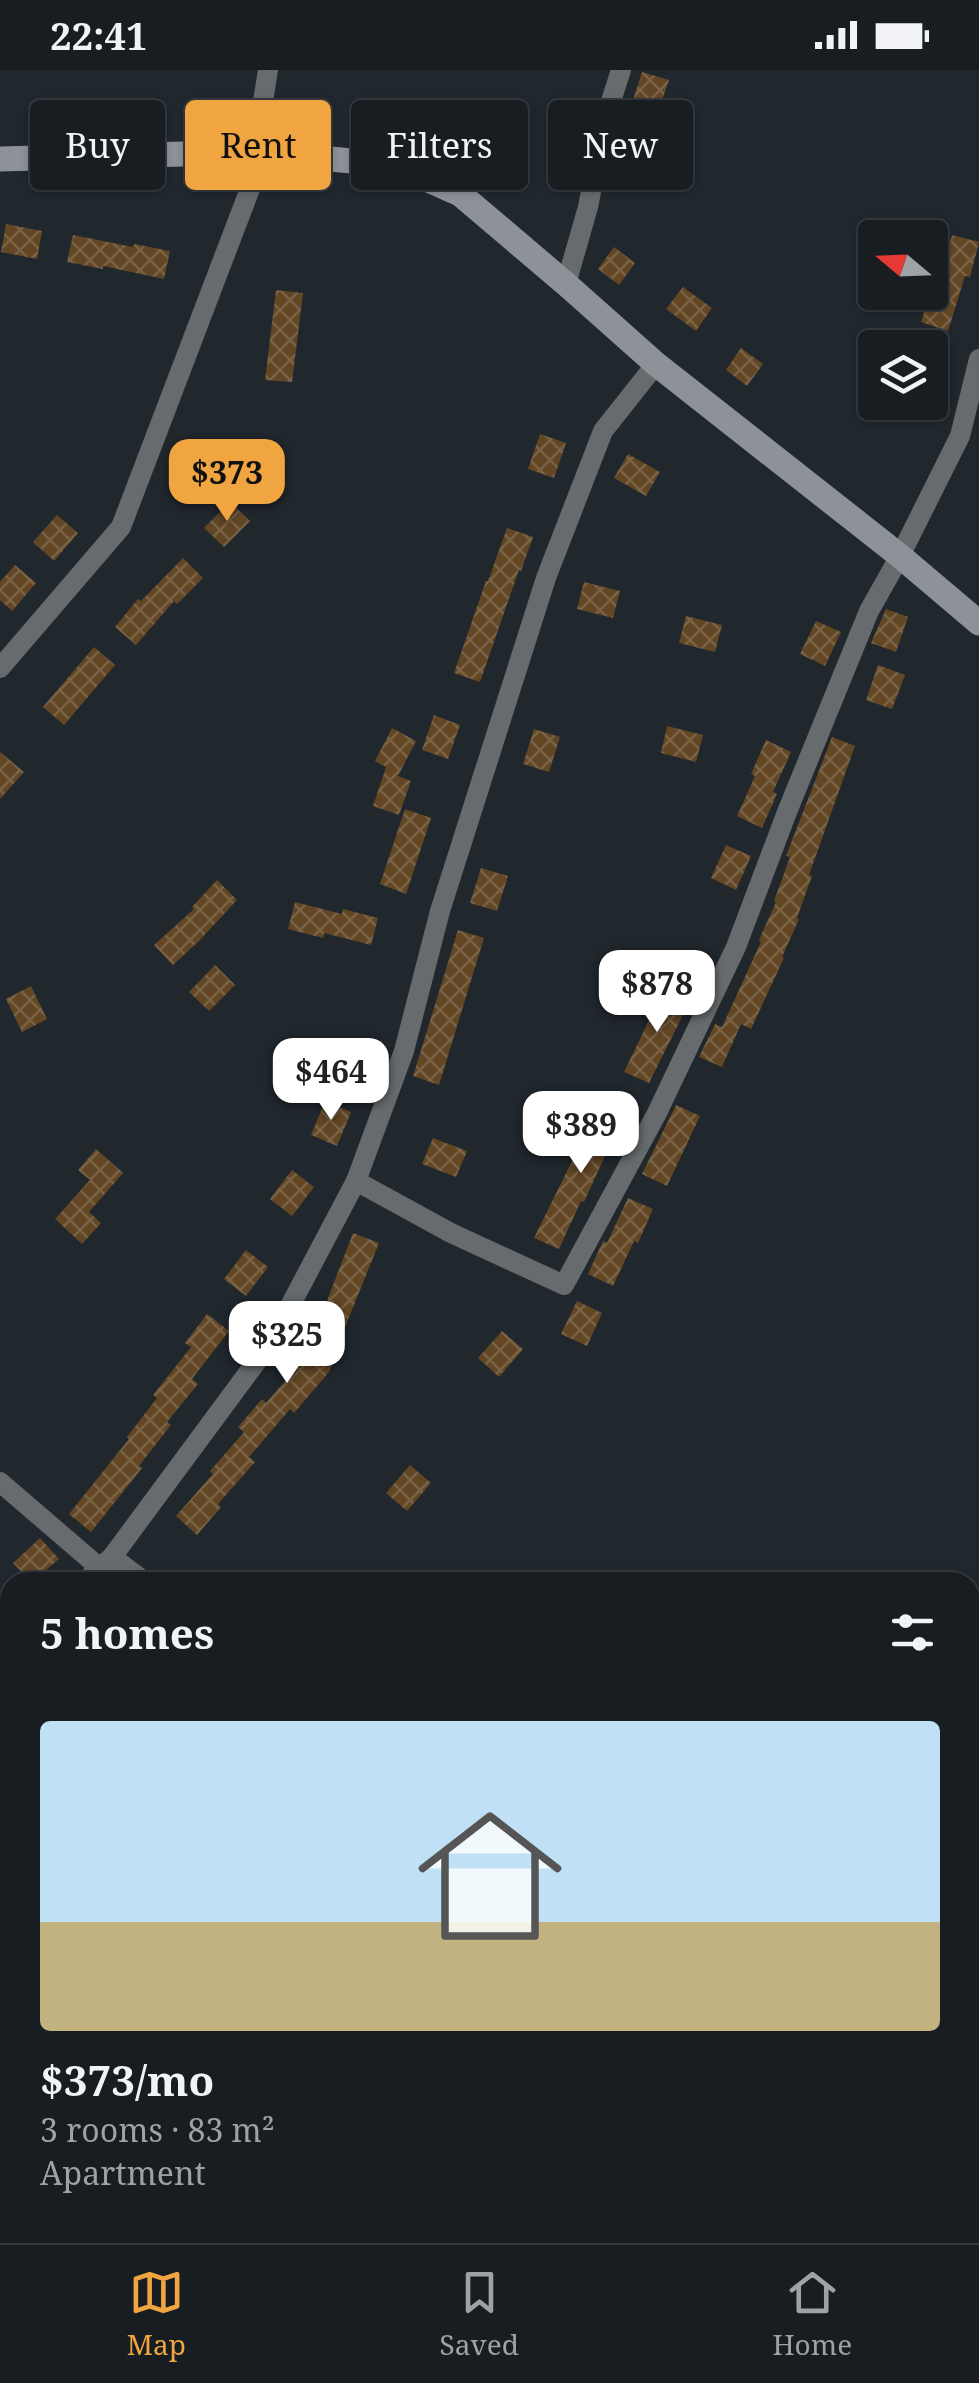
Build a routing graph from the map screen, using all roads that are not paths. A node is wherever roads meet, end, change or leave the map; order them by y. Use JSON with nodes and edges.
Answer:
{"nodes":[{"id":1,"x":268,"y":70,"type":"edge"},
{"id":2,"x":621,"y":70,"type":"edge"},
{"id":3,"x":263,"y":100,"type":"edge"},
{"id":4,"x":185,"y":154,"type":"edge"},
{"id":5,"x":0,"y":158,"type":"edge"},
{"id":6,"x":331,"y":159,"type":"edge"},
{"id":7,"x":250,"y":190,"type":"edge"},
{"id":8,"x":566,"y":284,"type":"junction"},
{"id":9,"x":979,"y":358,"type":"edge"},
{"id":10,"x":656,"y":364,"type":"junction"},
{"id":11,"x":900,"y":556,"type":"junction"},
{"id":12,"x":979,"y":622,"type":"edge"},
{"id":13,"x":0,"y":668,"type":"edge"},
{"id":14,"x":356,"y":1181,"type":"junction"},
{"id":15,"x":0,"y":1482,"type":"edge"},
{"id":16,"x":99,"y":1569,"type":"edge"}],
"edges":[{"from":1,"to":3,"type":"street"},
{"from":2,"to":8,"type":"street"},
{"from":4,"to":5,"type":"street"},
{"from":6,"to":8,"type":"street"},
{"from":7,"to":13,"type":"street"},
{"from":8,"to":10,"type":"street"},
{"from":9,"to":11,"type":"street"},
{"from":10,"to":11,"type":"street"},
{"from":10,"to":14,"type":"street"},
{"from":11,"to":12,"type":"street"},
{"from":11,"to":14,"type":"street"},
{"from":14,"to":16,"type":"street"},
{"from":15,"to":16,"type":"street"}]}
